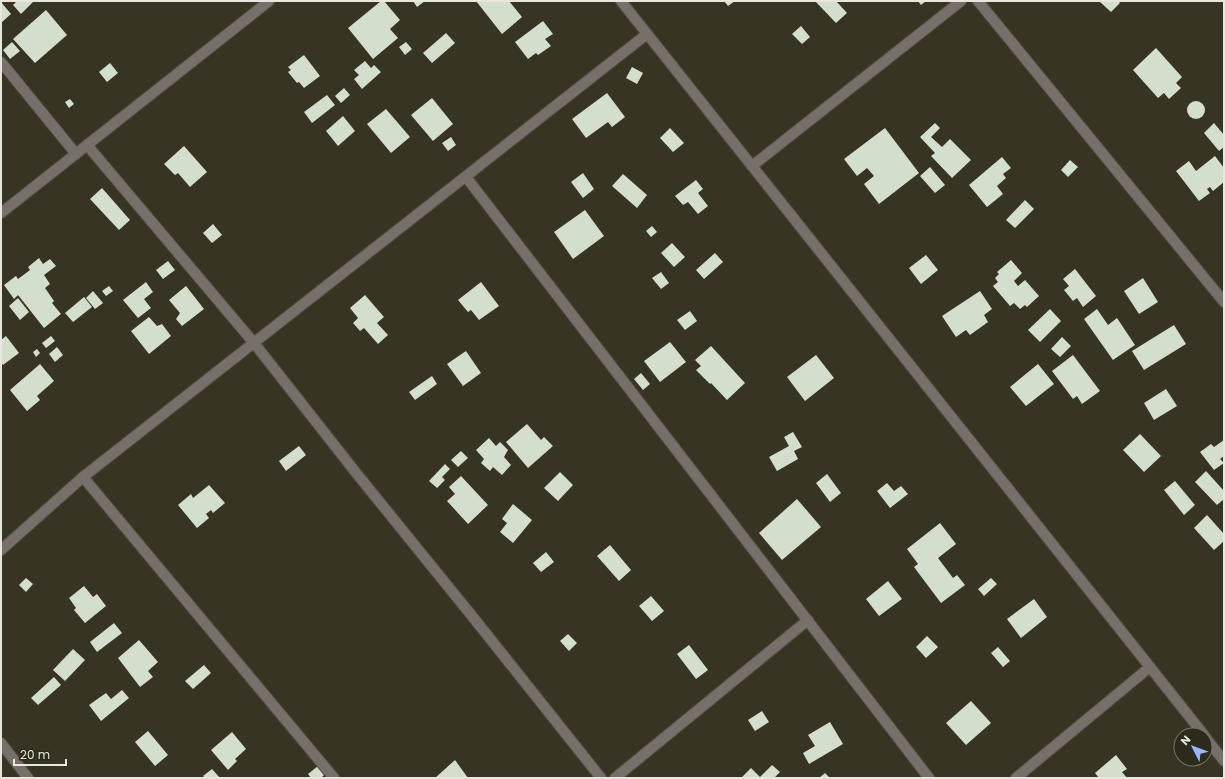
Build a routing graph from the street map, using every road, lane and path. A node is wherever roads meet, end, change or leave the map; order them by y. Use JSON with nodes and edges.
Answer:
{"nodes":[{"id":1,"x":269,"y":1,"type":"edge"},
{"id":2,"x":621,"y":1,"type":"edge"},
{"id":3,"x":961,"y":1,"type":"edge"},
{"id":4,"x":978,"y":1,"type":"edge"},
{"id":5,"x":647,"y":34,"type":"junction"},
{"id":6,"x":1,"y":62,"type":"edge"},
{"id":7,"x":87,"y":145,"type":"junction"},
{"id":8,"x":76,"y":154,"type":"junction"},
{"id":9,"x":752,"y":166,"type":"junction"},
{"id":10,"x":466,"y":177,"type":"junction"},
{"id":11,"x":1,"y":213,"type":"edge"},
{"id":12,"x":1224,"y":302,"type":"edge"},
{"id":13,"x":254,"y":344,"type":"junction"},
{"id":14,"x":83,"y":477,"type":"junction"},
{"id":15,"x":1,"y":550,"type":"edge"},
{"id":16,"x":808,"y":620,"type":"junction"},
{"id":17,"x":1150,"y":667,"type":"junction"},
{"id":18,"x":1197,"y":727,"type":"edge"},
{"id":19,"x":1,"y":743,"type":"edge"},
{"id":20,"x":1213,"y":747,"type":"edge"},
{"id":21,"x":1224,"y":761,"type":"edge"},
{"id":22,"x":28,"y":778,"type":"edge"},
{"id":23,"x":334,"y":778,"type":"edge"},
{"id":24,"x":601,"y":778,"type":"edge"},
{"id":25,"x":615,"y":778,"type":"edge"},
{"id":26,"x":929,"y":778,"type":"edge"},
{"id":27,"x":1016,"y":778,"type":"edge"}],
"edges":[{"from":1,"to":7,"type":"street"},
{"from":2,"to":5,"type":"street"},
{"from":3,"to":9,"type":"street"},
{"from":4,"to":12,"type":"street"},
{"from":5,"to":9,"type":"street"},
{"from":5,"to":10,"type":"street"},
{"from":6,"to":8,"type":"street"},
{"from":7,"to":8,"type":"street"},
{"from":7,"to":13,"type":"street"},
{"from":8,"to":11,"type":"street"},
{"from":9,"to":17,"type":"street"},
{"from":10,"to":13,"type":"street"},
{"from":10,"to":16,"type":"street"},
{"from":13,"to":14,"type":"street"},
{"from":13,"to":24,"type":"street"},
{"from":14,"to":15,"type":"street"},
{"from":14,"to":23,"type":"street"},
{"from":16,"to":25,"type":"street"},
{"from":16,"to":26,"type":"street"},
{"from":17,"to":18,"type":"street"},
{"from":17,"to":27,"type":"street"},
{"from":19,"to":22,"type":"street"},
{"from":20,"to":21,"type":"street"}]}
